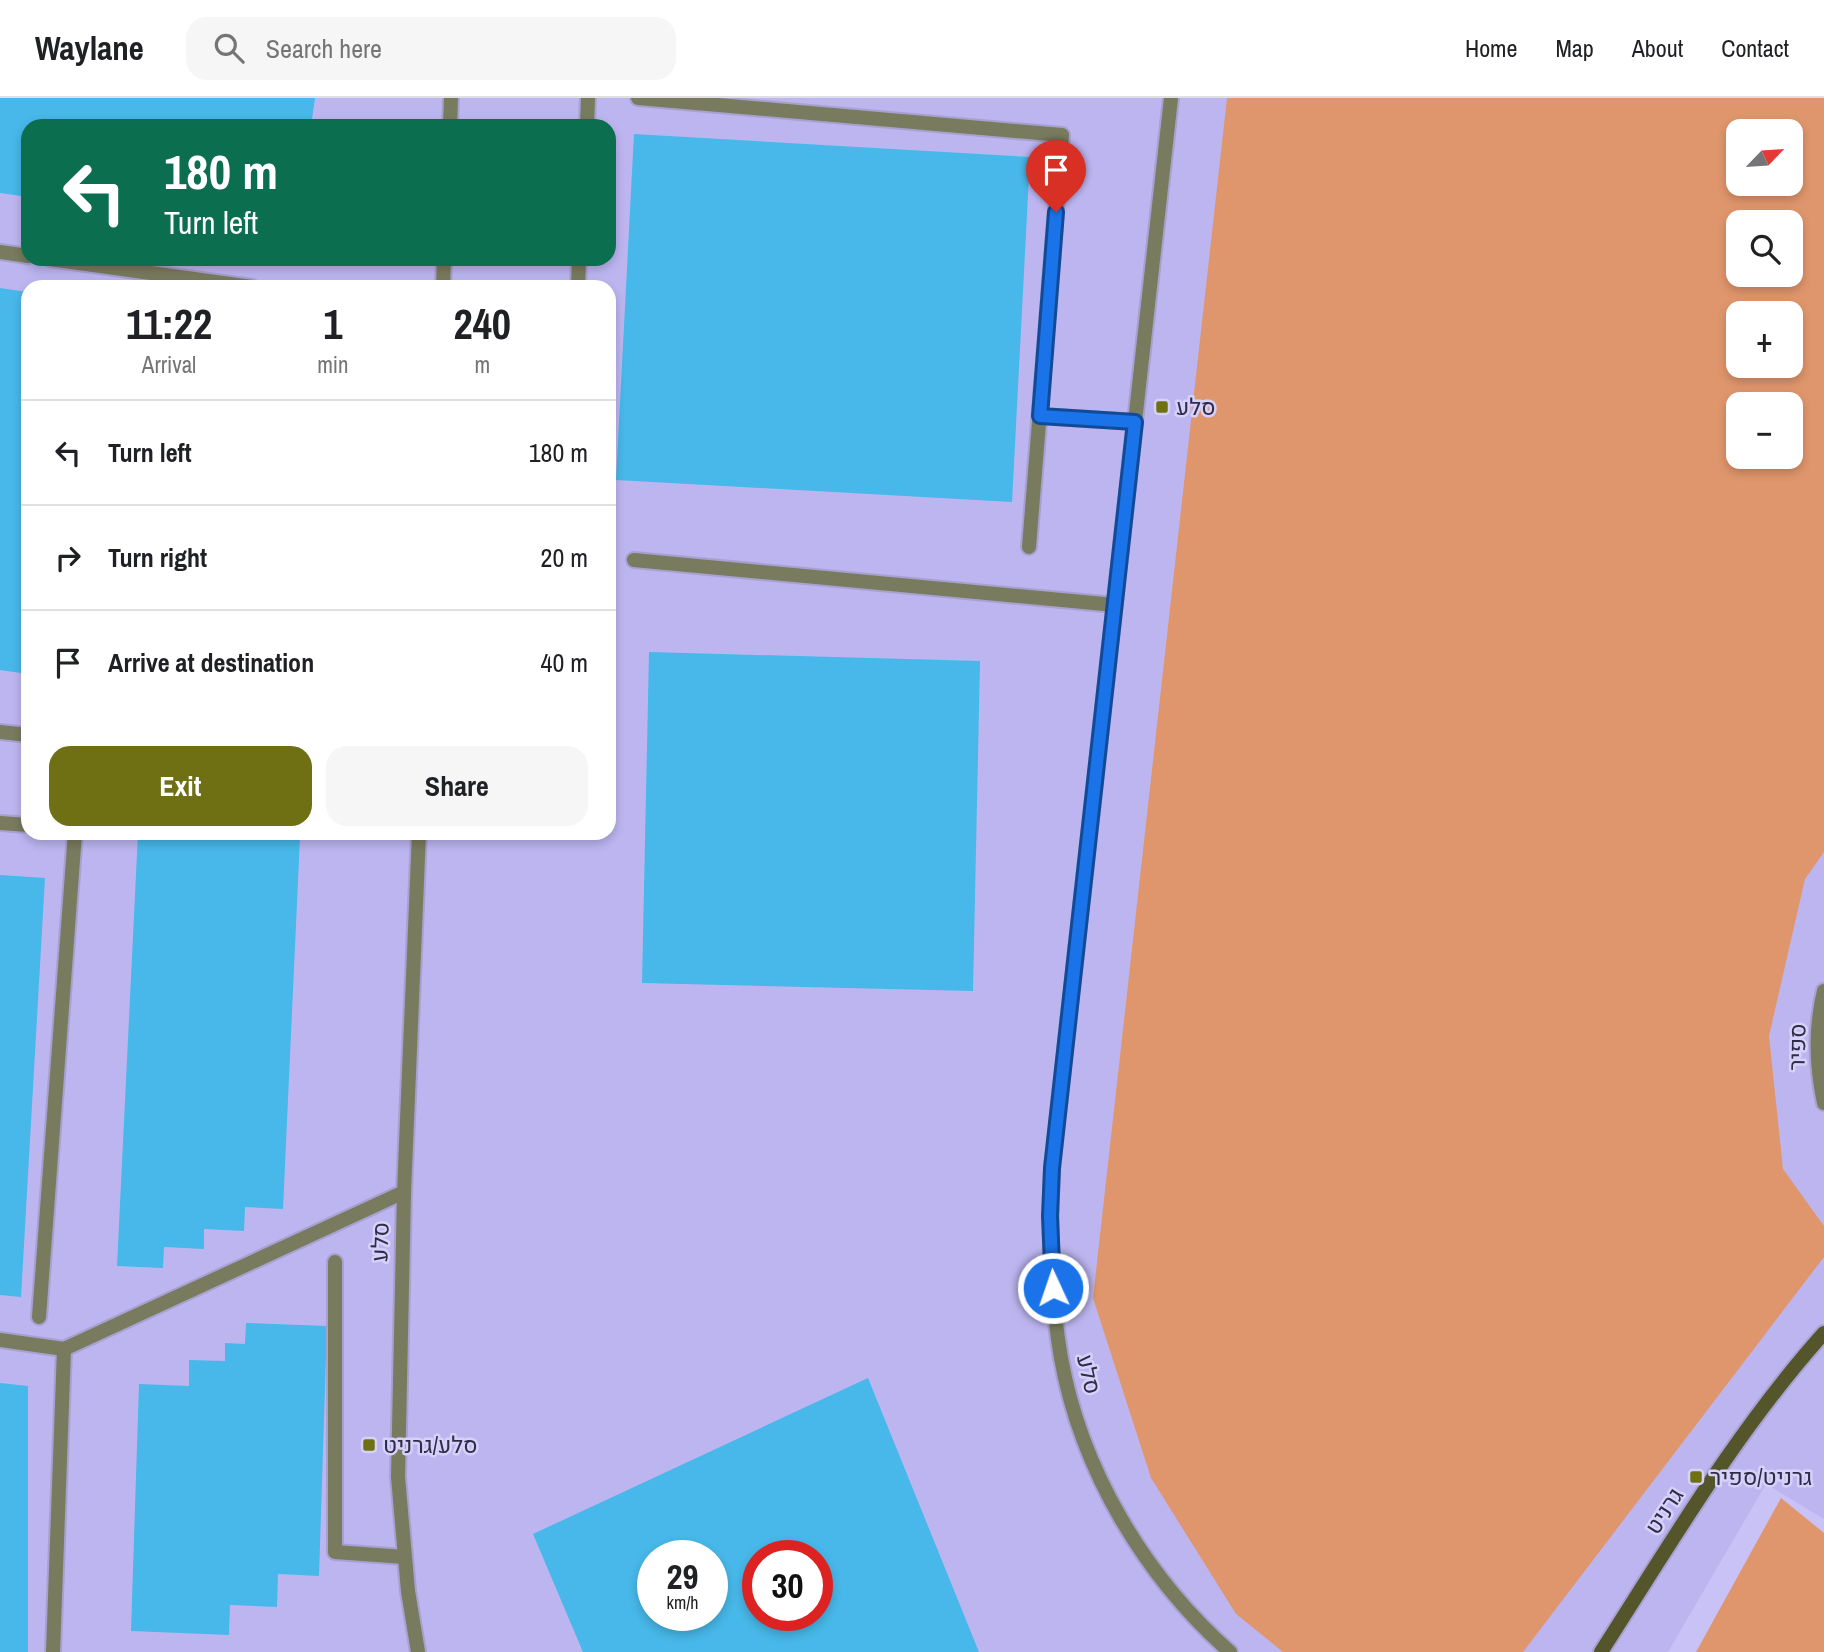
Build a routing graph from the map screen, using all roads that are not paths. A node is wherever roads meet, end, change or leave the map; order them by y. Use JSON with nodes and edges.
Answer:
{"nodes":[{"id":1,"x":451,"y":98,"type":"edge"},
{"id":2,"x":588,"y":98,"type":"edge"},
{"id":3,"x":638,"y":98,"type":"edge"},
{"id":4,"x":1171,"y":98,"type":"edge"},
{"id":5,"x":450,"y":119,"type":"edge"},
{"id":6,"x":587,"y":119,"type":"edge"},
{"id":7,"x":0,"y":252,"type":"edge"},
{"id":8,"x":21,"y":255,"type":"edge"},
{"id":9,"x":101,"y":266,"type":"edge"},
{"id":10,"x":202,"y":280,"type":"edge"},
{"id":11,"x":1040,"y":416,"type":"junction"},
{"id":12,"x":1135,"y":422,"type":"junction"},
{"id":13,"x":1029,"y":547,"type":"dead end"},
{"id":14,"x":634,"y":560,"type":"dead end"},
{"id":15,"x":1115,"y":605,"type":"junction"},
{"id":16,"x":0,"y":732,"type":"edge"},
{"id":17,"x":21,"y":734,"type":"edge"},
{"id":18,"x":0,"y":823,"type":"edge"},
{"id":19,"x":21,"y":824,"type":"edge"},
{"id":20,"x":74,"y":840,"type":"edge"},
{"id":21,"x":419,"y":840,"type":"edge"},
{"id":22,"x":1824,"y":990,"type":"edge"},
{"id":23,"x":1824,"y":1103,"type":"edge"},
{"id":24,"x":404,"y":1192,"type":"junction"},
{"id":25,"x":335,"y":1262,"type":"dead end"},
{"id":26,"x":39,"y":1317,"type":"dead end"},
{"id":27,"x":1824,"y":1333,"type":"edge"},
{"id":28,"x":0,"y":1340,"type":"edge"},
{"id":29,"x":64,"y":1349,"type":"junction"},
{"id":30,"x":405,"y":1558,"type":"junction"},
{"id":31,"x":53,"y":1652,"type":"edge"},
{"id":32,"x":418,"y":1652,"type":"edge"},
{"id":33,"x":1230,"y":1652,"type":"edge"},
{"id":34,"x":1601,"y":1652,"type":"edge"}],
"edges":[{"from":1,"to":5,"type":"street"},
{"from":2,"to":6,"type":"street"},
{"from":3,"to":11,"type":"street"},
{"from":4,"to":12,"type":"street","name":"סלע"},
{"from":7,"to":8,"type":"street"},
{"from":9,"to":10,"type":"street"},
{"from":11,"to":12,"type":"street"},
{"from":11,"to":13,"type":"street"},
{"from":12,"to":15,"type":"street","name":"סלע"},
{"from":14,"to":15,"type":"street"},
{"from":15,"to":33,"type":"street","name":"סלע"},
{"from":16,"to":17,"type":"street"},
{"from":18,"to":19,"type":"street"},
{"from":20,"to":26,"type":"street"},
{"from":21,"to":24,"type":"street","name":"סלע"},
{"from":22,"to":23,"type":"street","name":"ספיר"},
{"from":24,"to":29,"type":"street"},
{"from":24,"to":30,"type":"street","name":"סלע"},
{"from":25,"to":30,"type":"street"},
{"from":27,"to":34,"type":"street","name":"גרניט"},
{"from":28,"to":29,"type":"street"},
{"from":29,"to":31,"type":"street"},
{"from":30,"to":32,"type":"street","name":"סלע"}]}
